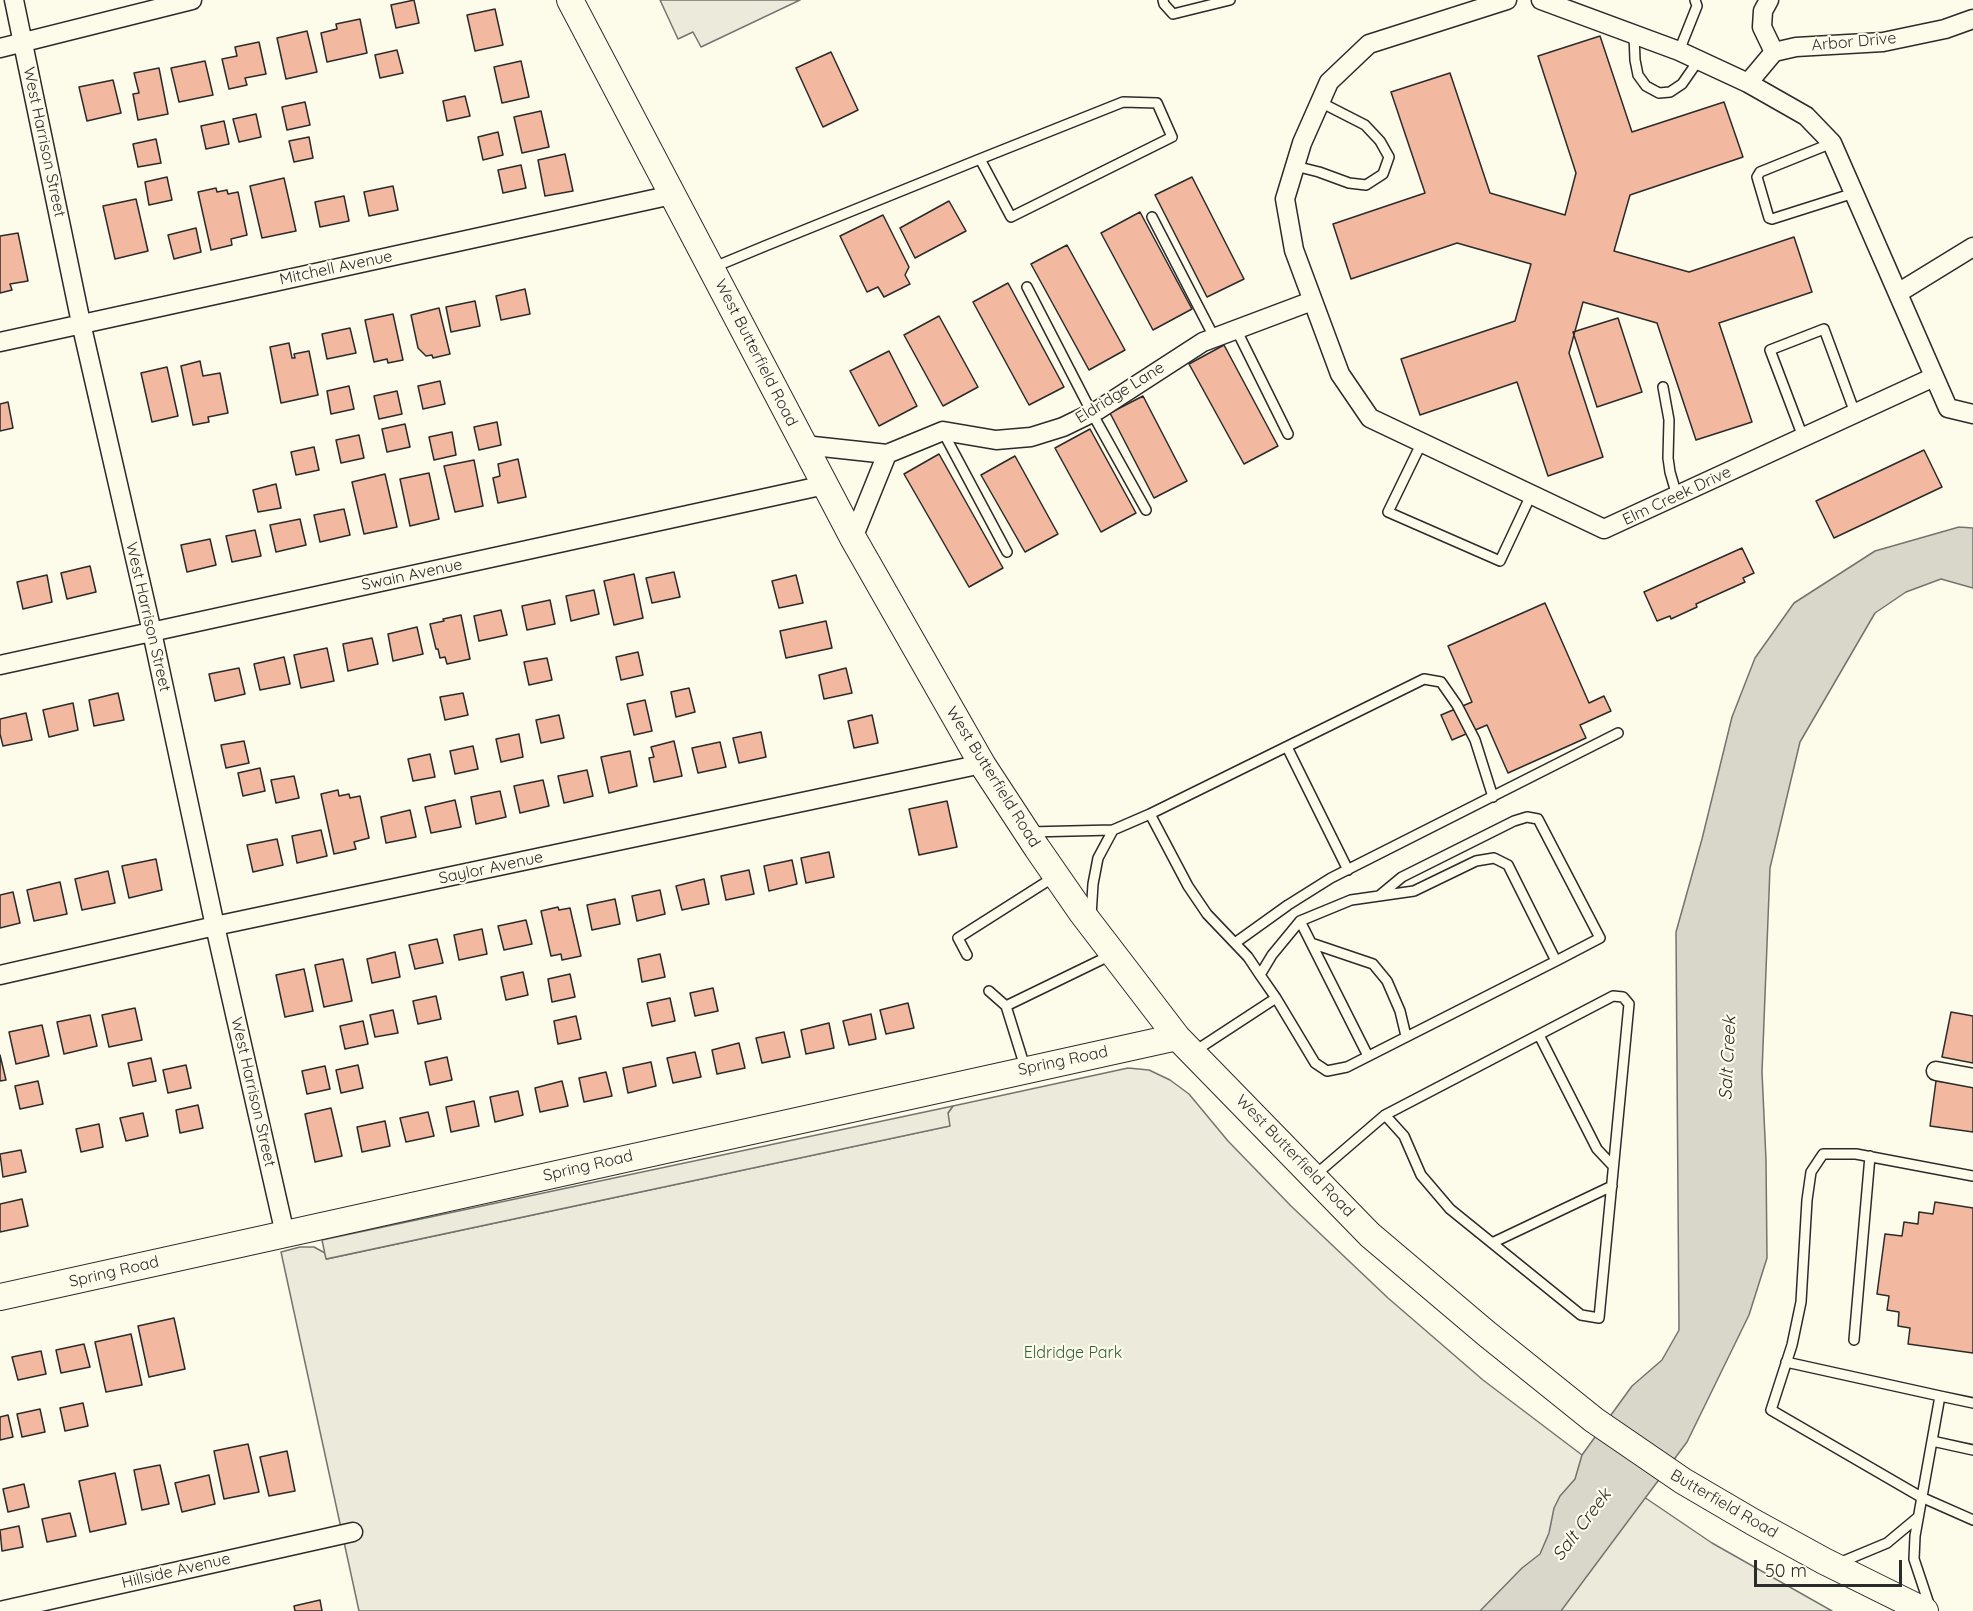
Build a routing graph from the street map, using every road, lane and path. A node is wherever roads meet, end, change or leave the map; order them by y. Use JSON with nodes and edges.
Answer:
{"nodes":[{"id":1,"x":14,"y":0,"type":"edge"},
{"id":2,"x":192,"y":0,"type":"edge"},
{"id":3,"x":570,"y":0,"type":"edge"},
{"id":4,"x":1163,"y":0,"type":"edge"},
{"id":5,"x":1230,"y":0,"type":"edge"},
{"id":6,"x":1507,"y":0,"type":"edge"},
{"id":7,"x":1695,"y":0,"type":"edge"},
{"id":8,"x":1769,"y":0,"type":"edge"},
{"id":9,"x":1549,"y":1,"type":"edge"},
{"id":10,"x":1458,"y":8,"type":"edge"},
{"id":11,"x":1973,"y":19,"type":"edge"},
{"id":12,"x":1634,"y":34,"type":"junction"},
{"id":13,"x":23,"y":42,"type":"junction"},
{"id":14,"x":0,"y":48,"type":"edge"},
{"id":15,"x":1679,"y":51,"type":"junction"},
{"id":16,"x":1774,"y":52,"type":"junction"},
{"id":17,"x":1698,"y":61,"type":"junction"},
{"id":18,"x":1748,"y":83,"type":"junction"},
{"id":19,"x":1320,"y":102,"type":"junction"},
{"id":20,"x":1832,"y":143,"type":"junction"},
{"id":21,"x":980,"y":159,"type":"junction"},
{"id":22,"x":1295,"y":166,"type":"junction"},
{"id":23,"x":1854,"y":193,"type":"junction"},
{"id":24,"x":672,"y":195,"type":"junction"},
{"id":25,"x":1152,"y":217,"type":"dead end"},
{"id":26,"x":1973,"y":247,"type":"edge"},
{"id":27,"x":712,"y":268,"type":"junction"},
{"id":28,"x":1027,"y":287,"type":"dead end"},
{"id":29,"x":1898,"y":293,"type":"junction"},
{"id":30,"x":1312,"y":301,"type":"junction"},
{"id":31,"x":81,"y":323,"type":"junction"},
{"id":32,"x":1236,"y":329,"type":"junction"},
{"id":33,"x":1214,"y":337,"type":"junction"},
{"id":34,"x":0,"y":342,"type":"edge"},
{"id":35,"x":1934,"y":377,"type":"junction"},
{"id":36,"x":1663,"y":387,"type":"dead end"},
{"id":37,"x":1092,"y":413,"type":"junction"},
{"id":38,"x":1855,"y":413,"type":"junction"},
{"id":39,"x":1973,"y":414,"type":"edge"},
{"id":40,"x":943,"y":431,"type":"junction"},
{"id":41,"x":1288,"y":434,"type":"dead end"},
{"id":42,"x":1803,"y":437,"type":"junction"},
{"id":43,"x":1422,"y":442,"type":"junction"},
{"id":44,"x":804,"y":444,"type":"junction"},
{"id":45,"x":887,"y":454,"type":"junction"},
{"id":46,"x":825,"y":485,"type":"junction"},
{"id":47,"x":1532,"y":495,"type":"junction"},
{"id":48,"x":1677,"y":496,"type":"junction"},
{"id":49,"x":1146,"y":510,"type":"dead end"},
{"id":50,"x":853,"y":538,"type":"junction"},
{"id":51,"x":1007,"y":552,"type":"dead end"},
{"id":52,"x":152,"y":632,"type":"junction"},
{"id":53,"x":0,"y":665,"type":"edge"},
{"id":54,"x":1618,"y":733,"type":"dead end"},
{"id":55,"x":1287,"y":747,"type":"junction"},
{"id":56,"x":982,"y":764,"type":"junction"},
{"id":57,"x":1492,"y":797,"type":"junction"},
{"id":58,"x":1150,"y":814,"type":"junction"},
{"id":59,"x":1113,"y":830,"type":"junction"},
{"id":60,"x":1026,"y":832,"type":"junction"},
{"id":61,"x":1348,"y":870,"type":"junction"},
{"id":62,"x":1056,"y":875,"type":"junction"},
{"id":63,"x":1379,"y":896,"type":"junction"},
{"id":64,"x":1300,"y":921,"type":"junction"},
{"id":65,"x":1091,"y":925,"type":"junction"},
{"id":66,"x":215,"y":926,"type":"junction"},
{"id":67,"x":1235,"y":943,"type":"junction"},
{"id":68,"x":1311,"y":943,"type":"junction"},
{"id":69,"x":1113,"y":953,"type":"junction"},
{"id":70,"x":967,"y":955,"type":"dead end"},
{"id":71,"x":1556,"y":961,"type":"junction"},
{"id":72,"x":0,"y":975,"type":"edge"},
{"id":73,"x":1260,"y":975,"type":"junction"},
{"id":74,"x":989,"y":991,"type":"dead end"},
{"id":75,"x":1276,"y":998,"type":"junction"},
{"id":76,"x":1006,"y":1006,"type":"junction"},
{"id":77,"x":1539,"y":1035,"type":"junction"},
{"id":78,"x":1407,"y":1036,"type":"junction"},
{"id":79,"x":1185,"y":1045,"type":"junction"},
{"id":80,"x":1368,"y":1056,"type":"junction"},
{"id":81,"x":1026,"y":1070,"type":"junction"},
{"id":82,"x":1936,"y":1071,"type":"dead end"},
{"id":83,"x":1973,"y":1078,"type":"edge"},
{"id":84,"x":1385,"y":1115,"type":"junction"},
{"id":85,"x":1870,"y":1156,"type":"junction"},
{"id":86,"x":1613,"y":1166,"type":"junction"},
{"id":87,"x":1314,"y":1176,"type":"junction"},
{"id":88,"x":1973,"y":1176,"type":"edge"},
{"id":89,"x":1612,"y":1186,"type":"junction"},
{"id":90,"x":285,"y":1234,"type":"junction"},
{"id":91,"x":1492,"y":1243,"type":"junction"},
{"id":92,"x":0,"y":1297,"type":"edge"},
{"id":93,"x":1854,"y":1340,"type":"dead end"},
{"id":94,"x":1786,"y":1362,"type":"junction"},
{"id":95,"x":1940,"y":1396,"type":"junction"},
{"id":96,"x":1973,"y":1403,"type":"edge"},
{"id":97,"x":1594,"y":1420,"type":"joint"},
{"id":98,"x":1932,"y":1441,"type":"junction"},
{"id":99,"x":1973,"y":1450,"type":"edge"},
{"id":100,"x":1921,"y":1497,"type":"junction"},
{"id":101,"x":1917,"y":1518,"type":"junction"},
{"id":102,"x":1973,"y":1520,"type":"edge"},
{"id":103,"x":353,"y":1532,"type":"dead end"},
{"id":104,"x":1833,"y":1565,"type":"junction"},
{"id":105,"x":0,"y":1611,"type":"edge"},
{"id":106,"x":1925,"y":1611,"type":"edge"},
{"id":107,"x":1932,"y":1611,"type":"edge"}],
"edges":[{"from":1,"to":13,"type":"street","name":"West Harrison Street"},
{"from":2,"to":13,"type":"street"},
{"from":3,"to":24,"type":"main road","name":"West Butterfield Road"},
{"from":4,"to":5,"type":"lane"},
{"from":6,"to":10,"type":"street","name":"Elm Creek Drive"},
{"from":7,"to":15,"type":"lane"},
{"from":8,"to":16,"type":"street"},
{"from":9,"to":12,"type":"street"},
{"from":10,"to":19,"type":"street","name":"Elm Creek Drive"},
{"from":11,"to":16,"type":"street","name":"Arbor Drive"},
{"from":12,"to":15,"type":"street"},
{"from":12,"to":17,"type":"lane"},
{"from":13,"to":14,"type":"street"},
{"from":13,"to":31,"type":"street","name":"West Harrison Street"},
{"from":15,"to":17,"type":"street"},
{"from":16,"to":18,"type":"street"},
{"from":17,"to":18,"type":"street"},
{"from":18,"to":20,"type":"street"},
{"from":19,"to":22,"type":"street","name":"Elm Creek Drive"},
{"from":19,"to":22,"type":"lane"},
{"from":20,"to":23,"type":"street"},
{"from":20,"to":23,"type":"lane"},
{"from":21,"to":21,"type":"lane"},
{"from":21,"to":27,"type":"lane"},
{"from":22,"to":30,"type":"street","name":"Elm Creek Drive"},
{"from":23,"to":29,"type":"street"},
{"from":24,"to":27,"type":"main road","name":"West Butterfield Road"},
{"from":24,"to":31,"type":"street","name":"Mitchell Avenue"},
{"from":25,"to":33,"type":"lane"},
{"from":26,"to":29,"type":"street"},
{"from":27,"to":44,"type":"main road","name":"West Butterfield Road"},
{"from":28,"to":37,"type":"lane"},
{"from":29,"to":35,"type":"street"},
{"from":30,"to":32,"type":"street","name":"Eldridge Lane"},
{"from":30,"to":43,"type":"street","name":"Elm Creek Drive"},
{"from":31,"to":34,"type":"street","name":"Mitchell Avenue"},
{"from":31,"to":52,"type":"street","name":"West Harrison Street"},
{"from":32,"to":33,"type":"street","name":"Eldridge Lane"},
{"from":32,"to":41,"type":"lane"},
{"from":33,"to":37,"type":"street","name":"Eldridge Lane"},
{"from":35,"to":38,"type":"street","name":"Elm Creek Drive"},
{"from":35,"to":39,"type":"street"},
{"from":36,"to":48,"type":"lane"},
{"from":37,"to":40,"type":"street","name":"Eldridge Lane"},
{"from":37,"to":49,"type":"lane"},
{"from":38,"to":42,"type":"street","name":"Elm Creek Drive"},
{"from":38,"to":42,"type":"lane"},
{"from":40,"to":45,"type":"street"},
{"from":40,"to":51,"type":"lane"},
{"from":42,"to":48,"type":"street","name":"Elm Creek Drive"},
{"from":43,"to":47,"type":"street","name":"Elm Creek Drive"},
{"from":43,"to":47,"type":"lane"},
{"from":44,"to":45,"type":"street"},
{"from":44,"to":46,"type":"main road","name":"West Butterfield Road"},
{"from":45,"to":50,"type":"street"},
{"from":46,"to":50,"type":"main road","name":"West Butterfield Road"},
{"from":46,"to":52,"type":"street","name":"Swain Avenue"},
{"from":47,"to":48,"type":"street","name":"Elm Creek Drive"},
{"from":50,"to":56,"type":"main road","name":"West Butterfield Road"},
{"from":52,"to":53,"type":"street","name":"Swain Avenue"},
{"from":52,"to":66,"type":"street","name":"West Harrison Street"},
{"from":54,"to":57,"type":"lane"},
{"from":55,"to":57,"type":"lane"},
{"from":55,"to":58,"type":"lane"},
{"from":55,"to":61,"type":"lane"},
{"from":56,"to":60,"type":"main road","name":"West Butterfield Road"},
{"from":56,"to":66,"type":"street","name":"Saylor Avenue"},
{"from":57,"to":61,"type":"lane"},
{"from":58,"to":59,"type":"lane"},
{"from":58,"to":67,"type":"lane"},
{"from":59,"to":60,"type":"lane"},
{"from":59,"to":65,"type":"lane"},
{"from":60,"to":62,"type":"main road","name":"West Butterfield Road"},
{"from":61,"to":67,"type":"lane"},
{"from":62,"to":65,"type":"main road","name":"West Butterfield Road"},
{"from":62,"to":70,"type":"lane"},
{"from":63,"to":64,"type":"lane"},
{"from":63,"to":71,"type":"lane"},
{"from":63,"to":71,"type":"lane"},
{"from":64,"to":68,"type":"lane"},
{"from":64,"to":73,"type":"lane"},
{"from":65,"to":69,"type":"main road","name":"West Butterfield Road"},
{"from":66,"to":72,"type":"street","name":"Saylor Avenue"},
{"from":66,"to":90,"type":"street","name":"West Harrison Street"},
{"from":67,"to":73,"type":"lane"},
{"from":68,"to":78,"type":"lane"},
{"from":68,"to":80,"type":"lane"},
{"from":69,"to":76,"type":"lane"},
{"from":69,"to":79,"type":"main road","name":"West Butterfield Road"},
{"from":71,"to":78,"type":"lane"},
{"from":73,"to":75,"type":"lane"},
{"from":74,"to":76,"type":"lane"},
{"from":75,"to":79,"type":"lane"},
{"from":75,"to":80,"type":"lane"},
{"from":76,"to":81,"type":"lane"},
{"from":77,"to":84,"type":"lane"},
{"from":77,"to":86,"type":"lane"},
{"from":77,"to":86,"type":"lane"},
{"from":78,"to":80,"type":"lane"},
{"from":79,"to":81,"type":"main road","name":"Spring Road"},
{"from":79,"to":87,"type":"main road","name":"West Butterfield Road"},
{"from":81,"to":90,"type":"main road","name":"Spring Road"},
{"from":82,"to":83,"type":"street"},
{"from":84,"to":87,"type":"lane"},
{"from":84,"to":91,"type":"lane"},
{"from":85,"to":88,"type":"lane"},
{"from":85,"to":93,"type":"lane"},
{"from":85,"to":94,"type":"lane"},
{"from":86,"to":89,"type":"lane"},
{"from":87,"to":97,"type":"main road","name":"West Butterfield Road"},
{"from":89,"to":91,"type":"lane"},
{"from":89,"to":91,"type":"lane"},
{"from":90,"to":92,"type":"main road","name":"Spring Road"},
{"from":94,"to":95,"type":"lane"},
{"from":94,"to":100,"type":"lane"},
{"from":95,"to":96,"type":"lane"},
{"from":95,"to":98,"type":"lane"},
{"from":97,"to":104,"type":"main road","name":"Butterfield Road"},
{"from":98,"to":99,"type":"lane"},
{"from":98,"to":100,"type":"lane"},
{"from":100,"to":101,"type":"lane"},
{"from":100,"to":102,"type":"lane"},
{"from":101,"to":104,"type":"lane"},
{"from":101,"to":107,"type":"lane"},
{"from":103,"to":105,"type":"street","name":"Hillside Avenue"},
{"from":104,"to":106,"type":"main road","name":"Butterfield Road"}]}
